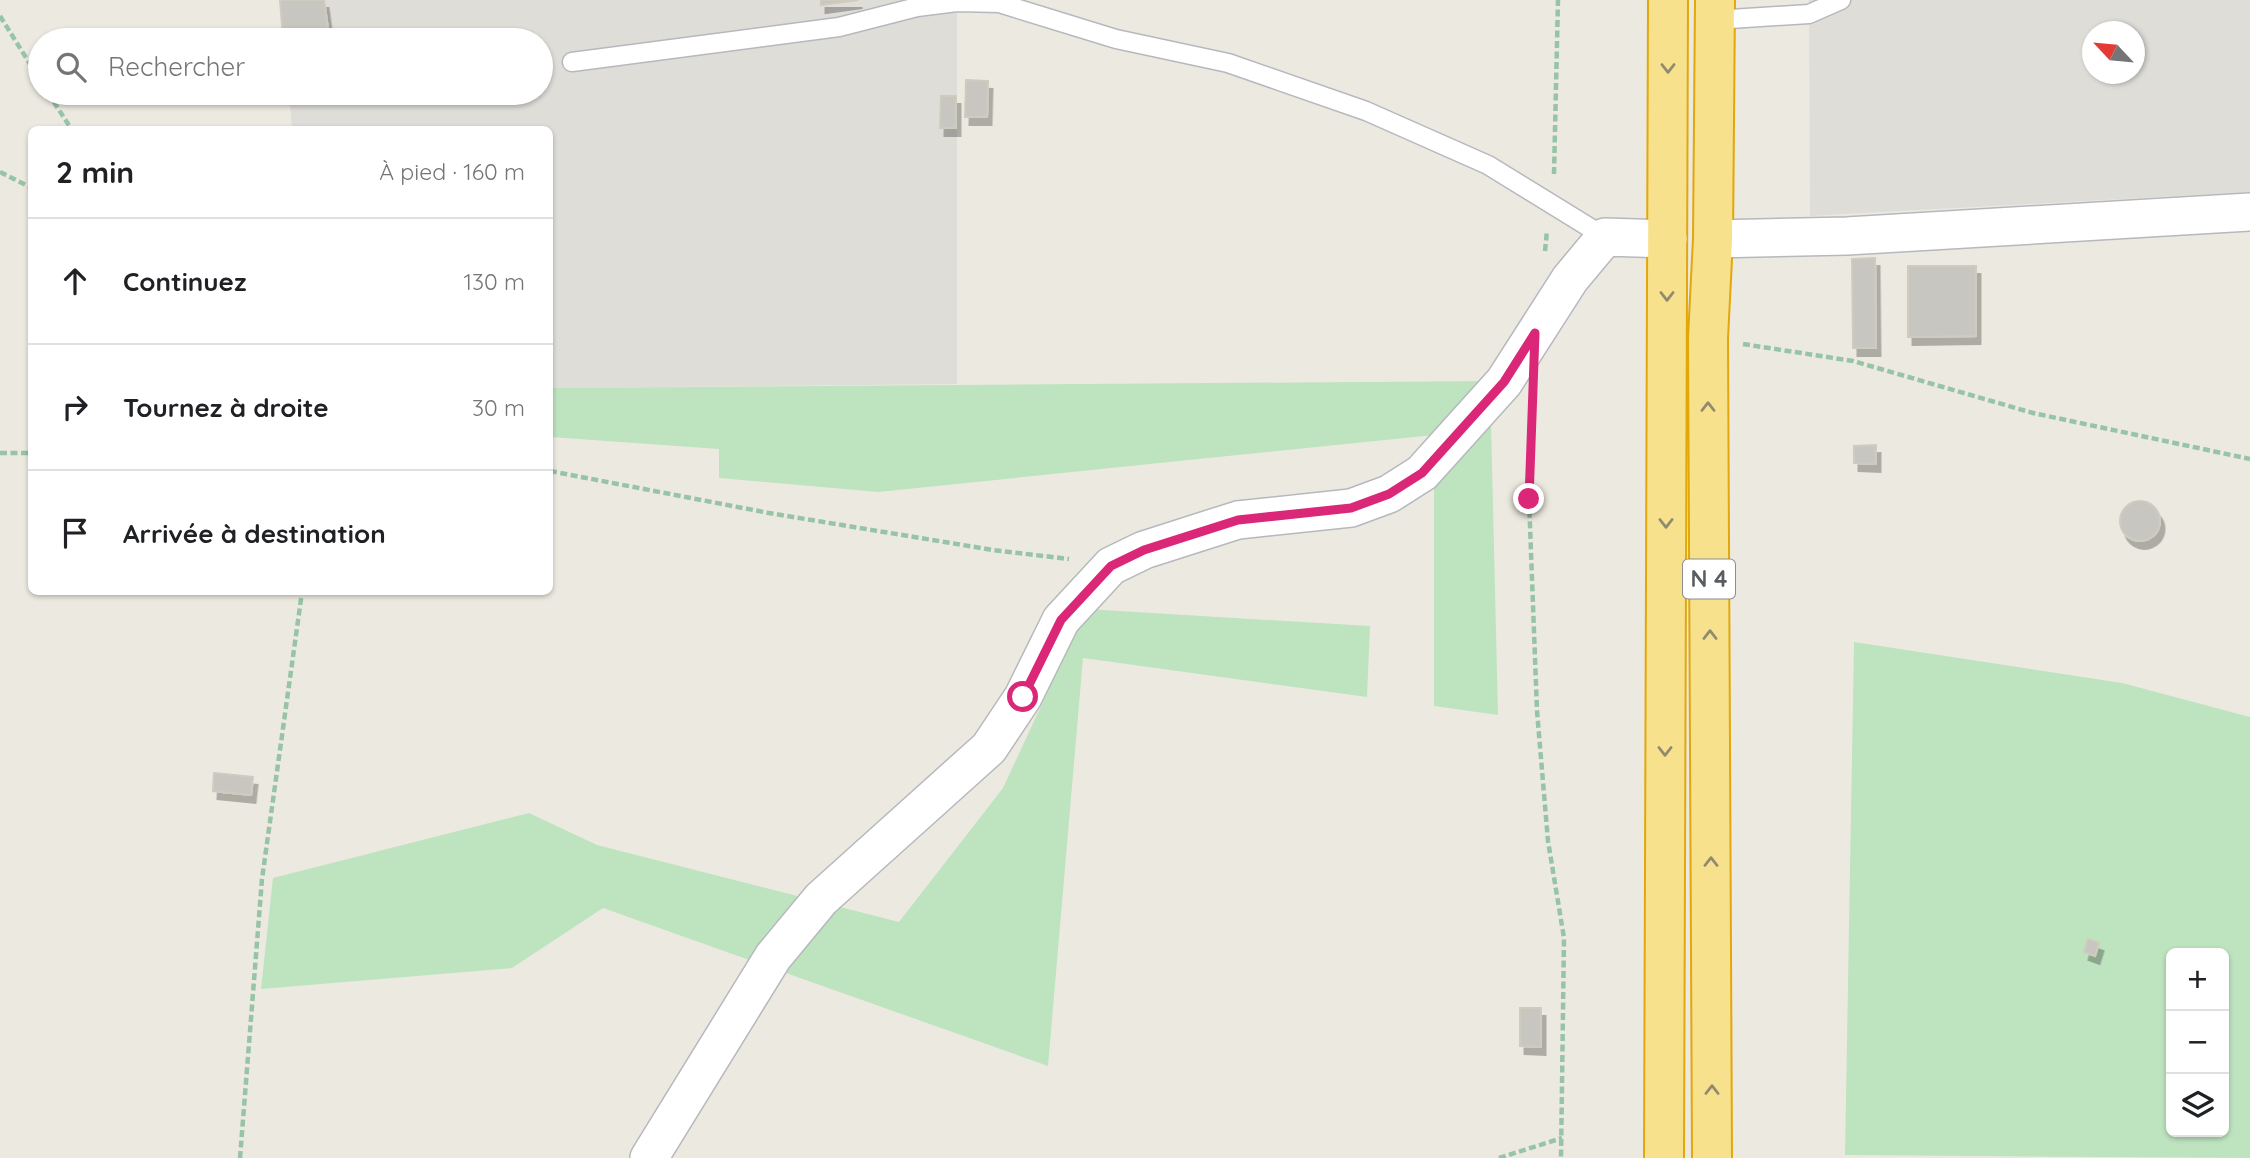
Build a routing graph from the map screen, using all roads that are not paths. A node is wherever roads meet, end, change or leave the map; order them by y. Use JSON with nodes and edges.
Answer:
{"nodes":[{"id":1,"x":1668,"y":0,"type":"edge"},
{"id":2,"x":1841,"y":0,"type":"edge"},
{"id":3,"x":1715,"y":10,"type":"edge"},
{"id":4,"x":572,"y":62,"type":"dead end"},
{"id":5,"x":2250,"y":212,"type":"edge"},
{"id":6,"x":1605,"y":237,"type":"junction"},
{"id":7,"x":1668,"y":239,"type":"junction"},
{"id":8,"x":1713,"y":239,"type":"junction"},
{"id":9,"x":649,"y":1158,"type":"edge"},
{"id":10,"x":1664,"y":1158,"type":"edge"},
{"id":11,"x":1712,"y":1158,"type":"edge"}],
"edges":[{"from":1,"to":7,"type":"highway","number":"N 4","one_way":true},
{"from":2,"to":3,"type":"lane"},
{"from":3,"to":8,"type":"highway","number":"N 4"},
{"from":4,"to":6,"type":"lane"},
{"from":5,"to":8,"type":"street"},
{"from":6,"to":7,"type":"street"},
{"from":6,"to":9,"type":"street"},
{"from":7,"to":10,"type":"highway","number":"N 4","one_way":true},
{"from":11,"to":8,"type":"highway","number":"N 4","one_way":true}]}
